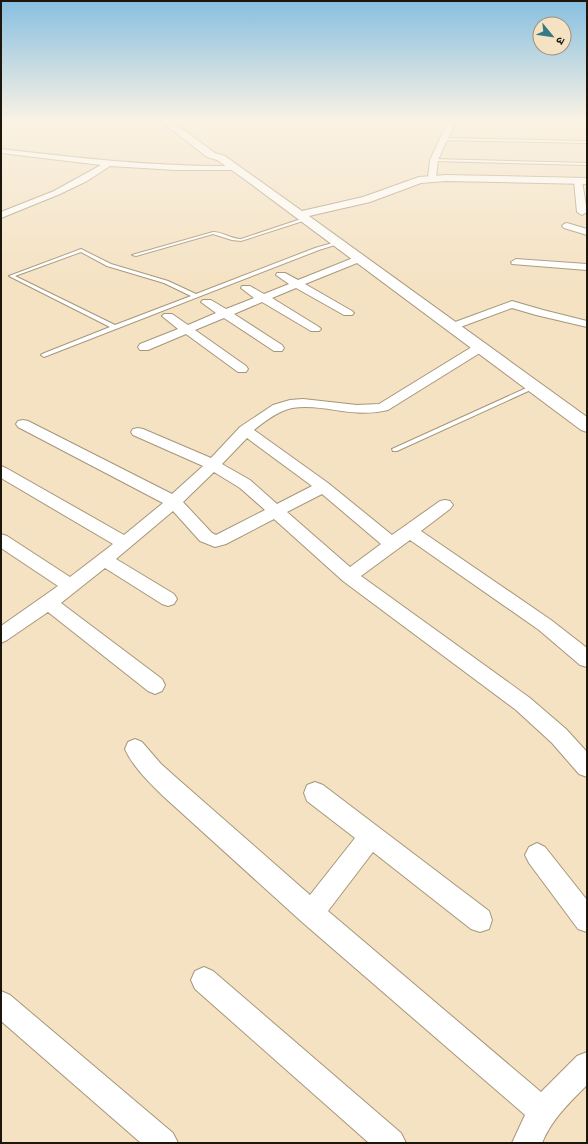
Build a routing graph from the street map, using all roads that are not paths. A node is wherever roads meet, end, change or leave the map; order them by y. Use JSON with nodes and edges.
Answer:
{"nodes":[{"id":1,"x":94,"y":172,"type":"edge"},
{"id":2,"x":241,"y":172,"type":"edge"},
{"id":3,"x":433,"y":172,"type":"edge"},
{"id":4,"x":432,"y":178,"type":"junction"},
{"id":5,"x":582,"y":181,"type":"edge"},
{"id":6,"x":582,"y":212,"type":"dead end"},
{"id":7,"x":1,"y":215,"type":"edge"},
{"id":8,"x":301,"y":217,"type":"junction"},
{"id":9,"x":567,"y":226,"type":"dead end"},
{"id":10,"x":587,"y":232,"type":"edge"},
{"id":11,"x":332,"y":244,"type":"junction"},
{"id":12,"x":134,"y":254,"type":"dead end"},
{"id":13,"x":353,"y":261,"type":"junction"},
{"id":14,"x":516,"y":262,"type":"dead end"},
{"id":15,"x":587,"y":267,"type":"edge"},
{"id":16,"x":281,"y":275,"type":"dead end"},
{"id":17,"x":296,"y":284,"type":"junction"},
{"id":18,"x":246,"y":288,"type":"dead end"},
{"id":19,"x":194,"y":296,"type":"junction"},
{"id":20,"x":261,"y":298,"type":"junction"},
{"id":21,"x":207,"y":302,"type":"dead end"},
{"id":22,"x":348,"y":313,"type":"dead end"},
{"id":23,"x":224,"y":314,"type":"junction"},
{"id":24,"x":168,"y":316,"type":"dead end"},
{"id":25,"x":458,"y":324,"type":"junction"},
{"id":26,"x":587,"y":324,"type":"edge"},
{"id":27,"x":114,"y":327,"type":"junction"},
{"id":28,"x":315,"y":329,"type":"dead end"},
{"id":29,"x":186,"y":330,"type":"junction"},
{"id":30,"x":144,"y":347,"type":"dead end"},
{"id":31,"x":278,"y":348,"type":"dead end"},
{"id":32,"x":44,"y":354,"type":"dead end"},
{"id":33,"x":470,"y":354,"type":"junction"},
{"id":34,"x":242,"y":369,"type":"dead end"},
{"id":35,"x":533,"y":387,"type":"junction"},
{"id":36,"x":24,"y":424,"type":"dead end"},
{"id":37,"x":586,"y":425,"type":"edge"},
{"id":38,"x":245,"y":430,"type":"junction"},
{"id":39,"x":138,"y":432,"type":"dead end"},
{"id":40,"x":394,"y":449,"type":"dead end"},
{"id":41,"x":213,"y":465,"type":"junction"},
{"id":42,"x":1,"y":472,"type":"edge"},
{"id":43,"x":323,"y":487,"type":"junction"},
{"id":44,"x":174,"y":502,"type":"junction"},
{"id":45,"x":445,"y":505,"type":"dead end"},
{"id":46,"x":277,"y":511,"type":"junction"},
{"id":47,"x":409,"y":531,"type":"junction"},
{"id":48,"x":1,"y":540,"type":"edge"},
{"id":49,"x":125,"y":543,"type":"junction"},
{"id":50,"x":392,"y":544,"type":"junction"},
{"id":51,"x":104,"y":560,"type":"junction"},
{"id":52,"x":349,"y":576,"type":"junction"},
{"id":53,"x":71,"y":586,"type":"junction"},
{"id":54,"x":168,"y":599,"type":"dead end"},
{"id":55,"x":49,"y":603,"type":"junction"},
{"id":56,"x":2,"y":634,"type":"edge"},
{"id":57,"x":587,"y":659,"type":"edge"},
{"id":58,"x":155,"y":685,"type":"dead end"},
{"id":59,"x":135,"y":749,"type":"dead end"},
{"id":60,"x":587,"y":768,"type":"edge"},
{"id":61,"x":315,"y":793,"type":"dead end"},
{"id":62,"x":371,"y":836,"type":"junction"},
{"id":63,"x":537,"y":855,"type":"dead end"},
{"id":64,"x":311,"y":913,"type":"junction"},
{"id":65,"x":480,"y":920,"type":"dead end"},
{"id":66,"x":587,"y":920,"type":"edge"},
{"id":67,"x":204,"y":980,"type":"dead end"},
{"id":68,"x":1,"y":1004,"type":"edge"},
{"id":69,"x":587,"y":1066,"type":"edge"},
{"id":70,"x":542,"y":1112,"type":"junction"},
{"id":71,"x":163,"y":1143,"type":"edge"},
{"id":72,"x":391,"y":1143,"type":"edge"},
{"id":73,"x":526,"y":1143,"type":"edge"}],
"edges":[{"from":1,"to":7,"type":"street"},
{"from":2,"to":8,"type":"main road"},
{"from":3,"to":4,"type":"street"},
{"from":4,"to":5,"type":"main road"},
{"from":4,"to":8,"type":"main road"},
{"from":5,"to":6,"type":"street"},
{"from":8,"to":11,"type":"main road"},
{"from":8,"to":12,"type":"lane"},
{"from":9,"to":10,"type":"street"},
{"from":11,"to":13,"type":"main road"},
{"from":11,"to":19,"type":"lane"},
{"from":13,"to":17,"type":"street"},
{"from":13,"to":25,"type":"main road"},
{"from":14,"to":15,"type":"street"},
{"from":16,"to":17,"type":"street"},
{"from":17,"to":20,"type":"street"},
{"from":17,"to":22,"type":"street"},
{"from":18,"to":20,"type":"street"},
{"from":19,"to":27,"type":"lane"},
{"from":19,"to":27,"type":"lane"},
{"from":20,"to":23,"type":"street"},
{"from":20,"to":28,"type":"street"},
{"from":21,"to":23,"type":"street"},
{"from":23,"to":29,"type":"street"},
{"from":23,"to":31,"type":"street"},
{"from":24,"to":29,"type":"street"},
{"from":25,"to":26,"type":"street"},
{"from":25,"to":33,"type":"main road"},
{"from":27,"to":32,"type":"lane"},
{"from":29,"to":30,"type":"street"},
{"from":29,"to":34,"type":"street"},
{"from":33,"to":35,"type":"main road"},
{"from":33,"to":38,"type":"street"},
{"from":35,"to":37,"type":"main road"},
{"from":35,"to":40,"type":"lane"},
{"from":36,"to":44,"type":"street"},
{"from":38,"to":41,"type":"street"},
{"from":38,"to":43,"type":"street"},
{"from":39,"to":41,"type":"street"},
{"from":41,"to":44,"type":"street"},
{"from":41,"to":46,"type":"street"},
{"from":42,"to":49,"type":"street"},
{"from":43,"to":46,"type":"street"},
{"from":43,"to":50,"type":"street"},
{"from":44,"to":46,"type":"street"},
{"from":44,"to":49,"type":"street"},
{"from":45,"to":47,"type":"street"},
{"from":46,"to":52,"type":"street"},
{"from":47,"to":50,"type":"street"},
{"from":47,"to":57,"type":"street"},
{"from":48,"to":53,"type":"street"},
{"from":49,"to":51,"type":"street"},
{"from":50,"to":52,"type":"street"},
{"from":51,"to":53,"type":"street"},
{"from":51,"to":54,"type":"street"},
{"from":52,"to":60,"type":"street"},
{"from":53,"to":55,"type":"street"},
{"from":55,"to":56,"type":"street"},
{"from":55,"to":58,"type":"street"},
{"from":59,"to":64,"type":"street"},
{"from":61,"to":62,"type":"street"},
{"from":62,"to":64,"type":"street"},
{"from":62,"to":65,"type":"street"},
{"from":63,"to":66,"type":"street"},
{"from":64,"to":70,"type":"street"},
{"from":67,"to":72,"type":"street"},
{"from":68,"to":71,"type":"street"},
{"from":69,"to":70,"type":"street"},
{"from":70,"to":73,"type":"street"}]}
